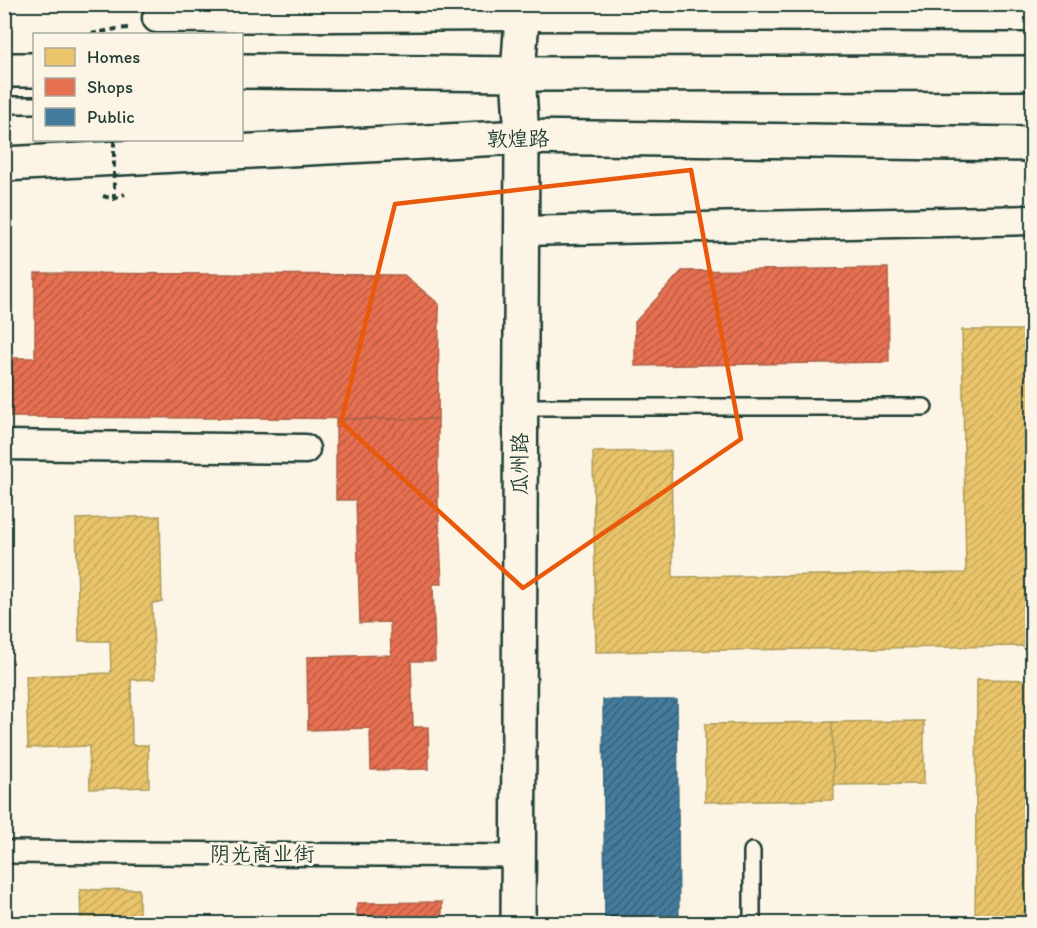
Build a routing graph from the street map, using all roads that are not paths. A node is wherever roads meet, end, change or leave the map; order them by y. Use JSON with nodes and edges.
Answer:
{"nodes":[{"id":1,"x":523,"y":10,"type":"edge"},
{"id":2,"x":1032,"y":17,"type":"edge"},
{"id":3,"x":157,"y":19,"type":"edge"},
{"id":4,"x":4,"y":70,"type":"edge"},
{"id":5,"x":33,"y":70,"type":"edge"},
{"id":6,"x":243,"y":71,"type":"edge"},
{"id":7,"x":1032,"y":73,"type":"edge"},
{"id":8,"x":518,"y":74,"type":"junction"},
{"id":9,"x":4,"y":105,"type":"edge"},
{"id":10,"x":33,"y":105,"type":"edge"},
{"id":11,"x":522,"y":137,"type":"junction"},
{"id":12,"x":194,"y":141,"type":"edge"},
{"id":13,"x":1032,"y":144,"type":"edge"},
{"id":14,"x":222,"y":153,"type":"junction"},
{"id":15,"x":4,"y":164,"type":"edge"},
{"id":16,"x":1032,"y":220,"type":"edge"},
{"id":17,"x":521,"y":231,"type":"junction"},
{"id":18,"x":520,"y":407,"type":"junction"},
{"id":19,"x":924,"y":407,"type":"dead end"},
{"id":20,"x":4,"y":445,"type":"edge"},
{"id":21,"x":305,"y":449,"type":"dead end"},
{"id":22,"x":752,"y":851,"type":"dead end"},
{"id":23,"x":4,"y":852,"type":"edge"},
{"id":24,"x":519,"y":856,"type":"junction"},
{"id":25,"x":518,"y":924,"type":"edge"},
{"id":26,"x":752,"y":924,"type":"edge"}],
"edges":[{"from":1,"to":2,"type":"street"},
{"from":1,"to":3,"type":"street"},
{"from":1,"to":8,"type":"main road","name":"瓜州路"},
{"from":4,"to":5,"type":"main road"},
{"from":6,"to":8,"type":"main road"},
{"from":7,"to":8,"type":"main road"},
{"from":8,"to":11,"type":"main road","name":"瓜州路"},
{"from":9,"to":10,"type":"lane"},
{"from":11,"to":13,"type":"main road","name":"敦煌路"},
{"from":11,"to":14,"type":"main road","name":"敦煌路"},
{"from":11,"to":17,"type":"main road","name":"瓜州路"},
{"from":12,"to":14,"type":"lane"},
{"from":14,"to":15,"type":"main road","name":"敦煌路"},
{"from":16,"to":17,"type":"street"},
{"from":17,"to":18,"type":"main road","name":"瓜州路"},
{"from":18,"to":19,"type":"lane"},
{"from":18,"to":24,"type":"main road","name":"瓜州路"},
{"from":20,"to":21,"type":"street"},
{"from":22,"to":26,"type":"lane"},
{"from":23,"to":24,"type":"street","name":"阴光商业街"},
{"from":24,"to":25,"type":"main road","name":"瓜州路"}]}
